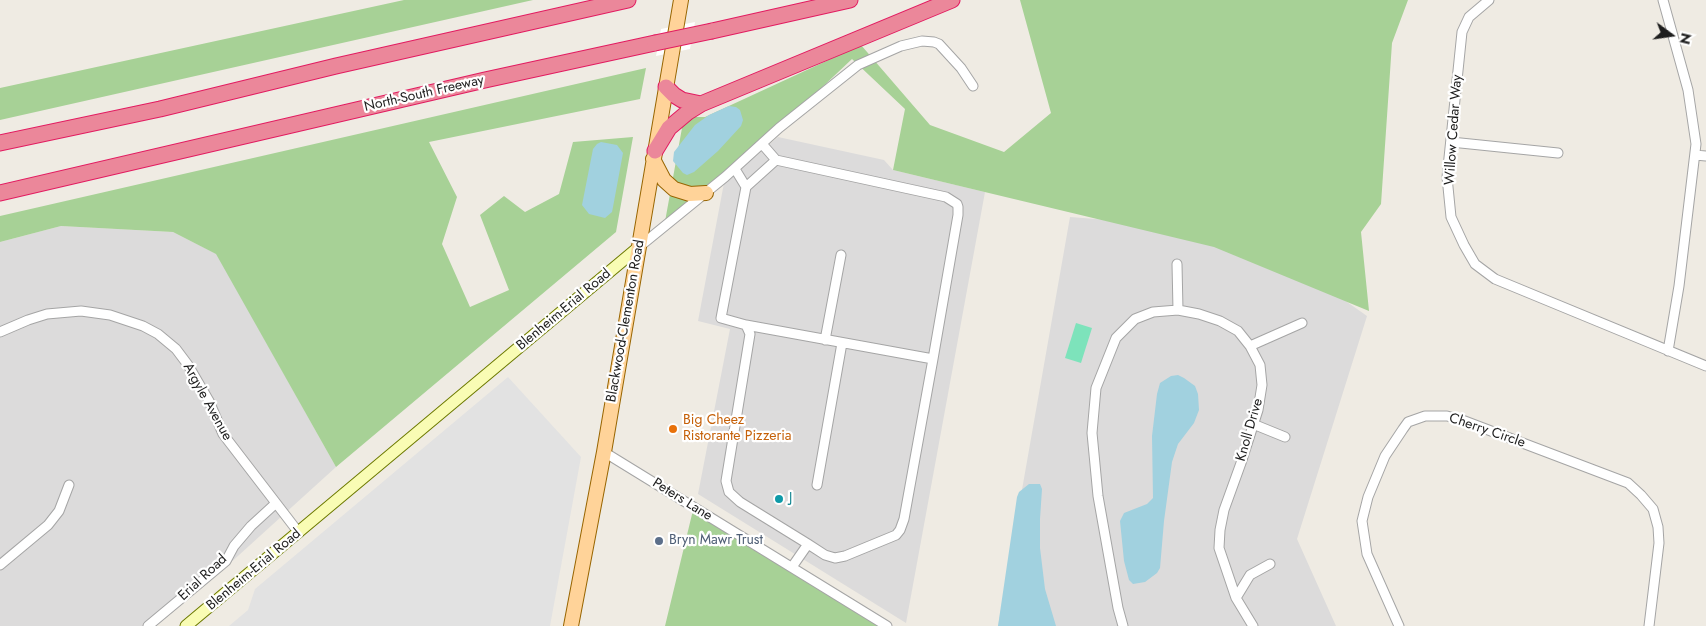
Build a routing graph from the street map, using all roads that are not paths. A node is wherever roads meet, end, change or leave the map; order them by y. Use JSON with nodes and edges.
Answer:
{"nodes":[{"id":1,"x":628,"y":0,"type":"edge"},
{"id":2,"x":682,"y":0,"type":"edge"},
{"id":3,"x":850,"y":0,"type":"edge"},
{"id":4,"x":952,"y":0,"type":"edge"},
{"id":5,"x":1488,"y":0,"type":"edge"},
{"id":6,"x":1663,"y":0,"type":"edge"},
{"id":7,"x":973,"y":86,"type":"dead end"},
{"id":8,"x":666,"y":87,"type":"junction"},
{"id":9,"x":701,"y":104,"type":"junction"},
{"id":10,"x":1451,"y":142,"type":"junction"},
{"id":11,"x":0,"y":143,"type":"edge"},
{"id":12,"x":763,"y":145,"type":"junction"},
{"id":13,"x":1558,"y":152,"type":"dead end"},
{"id":14,"x":654,"y":155,"type":"junction"},
{"id":15,"x":1695,"y":155,"type":"junction"},
{"id":16,"x":1706,"y":156,"type":"edge"},
{"id":17,"x":776,"y":160,"type":"junction"},
{"id":18,"x":735,"y":169,"type":"junction"},
{"id":19,"x":746,"y":187,"type":"junction"},
{"id":20,"x":0,"y":193,"type":"edge"},
{"id":21,"x":706,"y":193,"type":"junction"},
{"id":22,"x":639,"y":247,"type":"junction"},
{"id":23,"x":841,"y":255,"type":"dead end"},
{"id":24,"x":1177,"y":264,"type":"dead end"},
{"id":25,"x":1178,"y":310,"type":"junction"},
{"id":26,"x":1302,"y":323,"type":"dead end"},
{"id":27,"x":746,"y":325,"type":"junction"},
{"id":28,"x":0,"y":332,"type":"edge"},
{"id":29,"x":826,"y":340,"type":"junction"},
{"id":30,"x":842,"y":343,"type":"junction"},
{"id":31,"x":1250,"y":346,"type":"junction"},
{"id":32,"x":1668,"y":351,"type":"junction"},
{"id":33,"x":932,"y":359,"type":"junction"},
{"id":34,"x":1706,"y":366,"type":"edge"},
{"id":35,"x":1253,"y":424,"type":"junction"},
{"id":36,"x":1286,"y":437,"type":"dead end"},
{"id":37,"x":604,"y":452,"type":"junction"},
{"id":38,"x":69,"y":485,"type":"dead end"},
{"id":39,"x":817,"y":485,"type":"dead end"},
{"id":40,"x":275,"y":504,"type":"junction"},
{"id":41,"x":299,"y":533,"type":"junction"},
{"id":42,"x":808,"y":544,"type":"junction"},
{"id":43,"x":1270,"y":564,"type":"dead end"},
{"id":44,"x":0,"y":565,"type":"edge"},
{"id":45,"x":792,"y":568,"type":"junction"},
{"id":46,"x":1236,"y":598,"type":"junction"},
{"id":47,"x":148,"y":626,"type":"edge"},
{"id":48,"x":186,"y":626,"type":"edge"},
{"id":49,"x":571,"y":626,"type":"edge"},
{"id":50,"x":887,"y":626,"type":"edge"},
{"id":51,"x":1123,"y":626,"type":"edge"},
{"id":52,"x":1253,"y":626,"type":"edge"},
{"id":53,"x":1399,"y":626,"type":"edge"},
{"id":54,"x":1649,"y":626,"type":"edge"}],
"edges":[{"from":1,"to":11,"type":"highway"},
{"from":2,"to":8,"type":"main road","name":"Blackwood-Clementon Road"},
{"from":3,"to":20,"type":"highway","name":"North-South Freeway","bridge":true},
{"from":4,"to":9,"type":"highway"},
{"from":5,"to":10,"type":"street","name":"Willow Cedar Way"},
{"from":6,"to":15,"type":"street"},
{"from":7,"to":12,"type":"street","name":"Blenheim-Erial Road"},
{"from":8,"to":9,"type":"highway"},
{"from":8,"to":14,"type":"main road","name":"Blackwood-Clementon Road"},
{"from":9,"to":14,"type":"highway"},
{"from":10,"to":13,"type":"street"},
{"from":10,"to":32,"type":"street","name":"Willow Cedar Way"},
{"from":12,"to":17,"type":"street"},
{"from":12,"to":18,"type":"street","name":"Blenheim-Erial Road"},
{"from":14,"to":21,"type":"main road"},
{"from":14,"to":22,"type":"main road","name":"Blackwood-Clementon Road"},
{"from":15,"to":16,"type":"street"},
{"from":15,"to":32,"type":"street"},
{"from":17,"to":19,"type":"street"},
{"from":17,"to":33,"type":"street"},
{"from":18,"to":19,"type":"street"},
{"from":18,"to":21,"type":"street","name":"Blenheim-Erial Road"},
{"from":19,"to":27,"type":"street"},
{"from":21,"to":22,"type":"street","name":"Blenheim-Erial Road"},
{"from":22,"to":37,"type":"main road","name":"Blackwood-Clementon Road"},
{"from":22,"to":41,"type":"main road","name":"Blenheim-Erial Road"},
{"from":23,"to":29,"type":"street"},
{"from":24,"to":25,"type":"street"},
{"from":25,"to":31,"type":"street","name":"Knoll Drive"},
{"from":25,"to":51,"type":"street","name":"Knoll Drive"},
{"from":26,"to":31,"type":"street"},
{"from":27,"to":29,"type":"street"},
{"from":27,"to":42,"type":"street"},
{"from":28,"to":40,"type":"street","name":"Argyle Avenue"},
{"from":29,"to":30,"type":"street"},
{"from":30,"to":33,"type":"street"},
{"from":30,"to":39,"type":"street"},
{"from":31,"to":35,"type":"street","name":"Knoll Drive"},
{"from":32,"to":34,"type":"street","name":"Willow Cedar Way"},
{"from":33,"to":42,"type":"street"},
{"from":35,"to":36,"type":"street"},
{"from":35,"to":46,"type":"street","name":"Knoll Drive"},
{"from":37,"to":45,"type":"street","name":"Peters Lane"},
{"from":37,"to":49,"type":"main road","name":"Blackwood-Clementon Road"},
{"from":38,"to":44,"type":"street"},
{"from":40,"to":41,"type":"street","name":"Argyle Avenue"},
{"from":40,"to":47,"type":"street","name":"Erial Road"},
{"from":41,"to":48,"type":"main road","name":"Blenheim-Erial Road"},
{"from":42,"to":45,"type":"street"},
{"from":43,"to":46,"type":"street"},
{"from":45,"to":50,"type":"street","name":"Peters Lane"},
{"from":46,"to":52,"type":"street","name":"Knoll Drive"},
{"from":53,"to":54,"type":"street","name":"Cherry Circle"}]}
